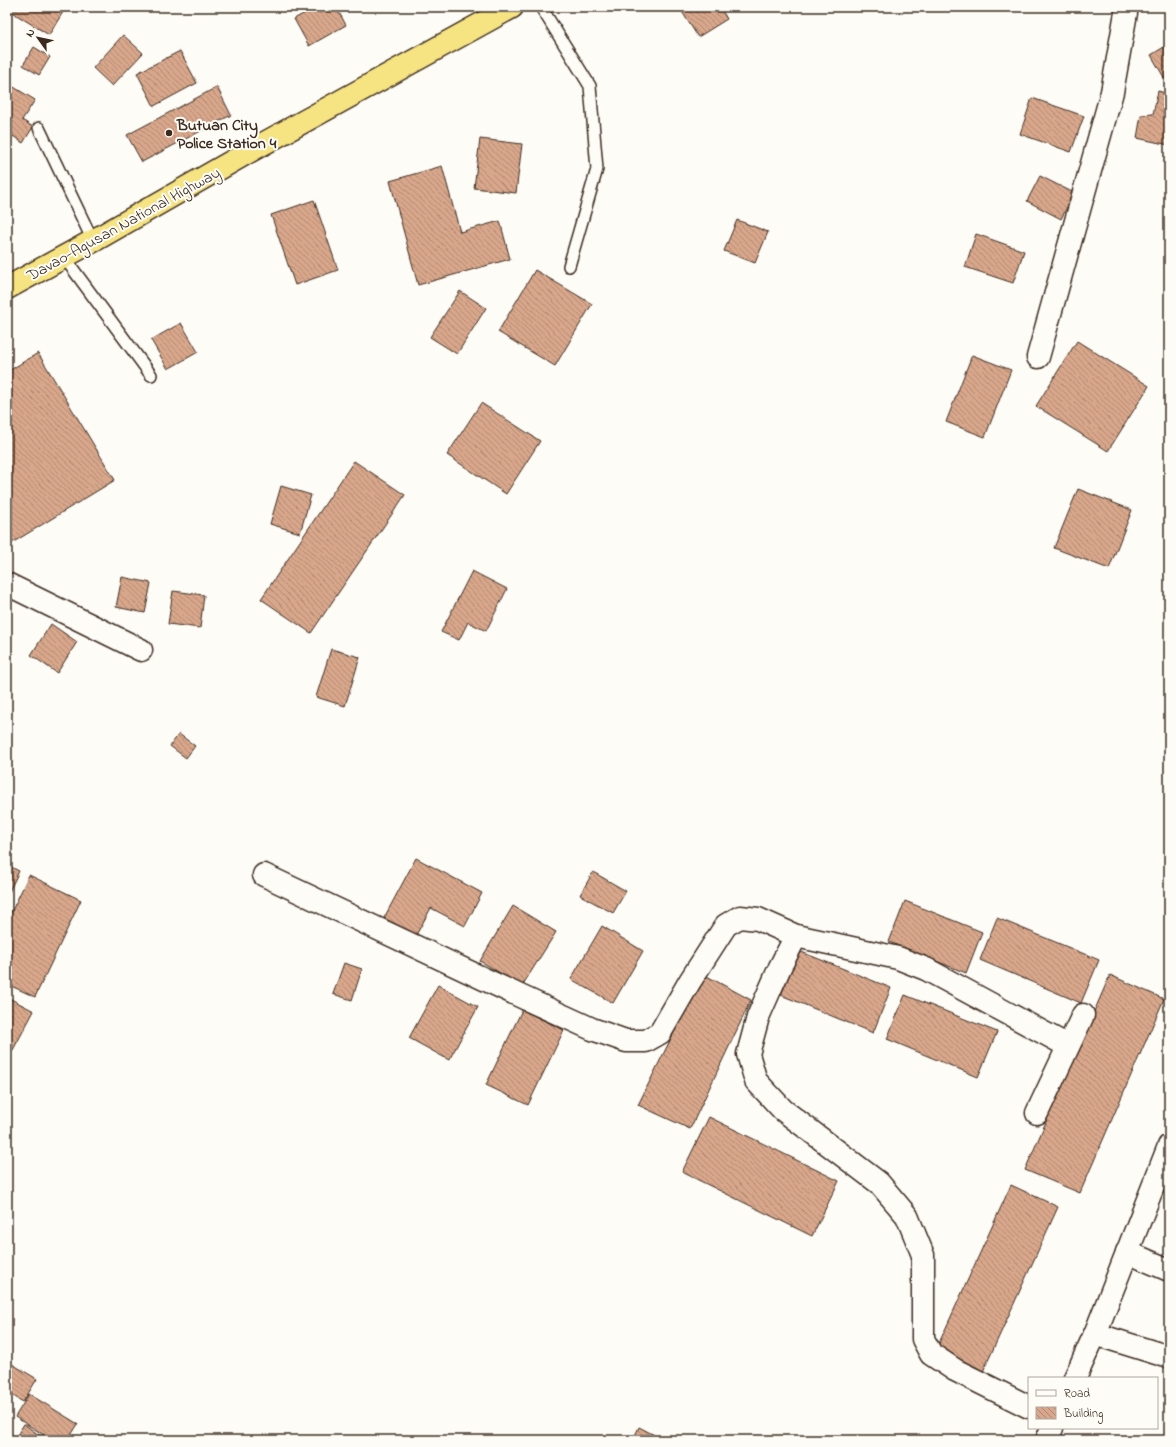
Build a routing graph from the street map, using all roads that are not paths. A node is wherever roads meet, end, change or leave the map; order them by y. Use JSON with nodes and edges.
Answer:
{"nodes":[{"id":1,"x":512,"y":7,"type":"edge"},
{"id":2,"x":541,"y":7,"type":"edge"},
{"id":3,"x":1127,"y":7,"type":"edge"},
{"id":4,"x":39,"y":128,"type":"dead end"},
{"id":5,"x":93,"y":241,"type":"junction"},
{"id":6,"x":64,"y":257,"type":"junction"},
{"id":7,"x":569,"y":266,"type":"dead end"},
{"id":8,"x":7,"y":288,"type":"edge"},
{"id":9,"x":1038,"y":356,"type":"dead end"},
{"id":10,"x":151,"y":375,"type":"dead end"},
{"id":11,"x":7,"y":584,"type":"edge"},
{"id":12,"x":141,"y":650,"type":"dead end"},
{"id":13,"x":264,"y":875,"type":"dead end"},
{"id":14,"x":796,"y":936,"type":"junction"},
{"id":15,"x":1083,"y":1015,"type":"dead end"},
{"id":16,"x":1068,"y":1046,"type":"junction"},
{"id":17,"x":1037,"y":1113,"type":"dead end"},
{"id":18,"x":1169,"y":1146,"type":"edge"},
{"id":19,"x":1127,"y":1252,"type":"junction"},
{"id":20,"x":1169,"y":1270,"type":"edge"},
{"id":21,"x":1095,"y":1334,"type":"junction"},
{"id":22,"x":1169,"y":1357,"type":"edge"},
{"id":23,"x":1075,"y":1377,"type":"edge"},
{"id":24,"x":1028,"y":1406,"type":"edge"},
{"id":25,"x":1052,"y":1429,"type":"edge"},
{"id":26,"x":1047,"y":1440,"type":"edge"}],
"edges":[{"from":1,"to":5,"type":"highway","name":"Davao-Agusan National Highway"},
{"from":2,"to":7,"type":"lane"},
{"from":3,"to":9,"type":"street"},
{"from":4,"to":5,"type":"lane"},
{"from":5,"to":6,"type":"highway","name":"Davao-Agusan National Highway"},
{"from":6,"to":8,"type":"highway","name":"Davao-Agusan National Highway"},
{"from":6,"to":10,"type":"lane"},
{"from":11,"to":12,"type":"street"},
{"from":13,"to":14,"type":"street"},
{"from":14,"to":16,"type":"street"},
{"from":14,"to":24,"type":"street"},
{"from":15,"to":16,"type":"street"},
{"from":16,"to":17,"type":"street"},
{"from":18,"to":19,"type":"street"},
{"from":19,"to":20,"type":"street"},
{"from":19,"to":21,"type":"street"},
{"from":21,"to":22,"type":"street"},
{"from":21,"to":23,"type":"street"},
{"from":25,"to":26,"type":"street"}]}
